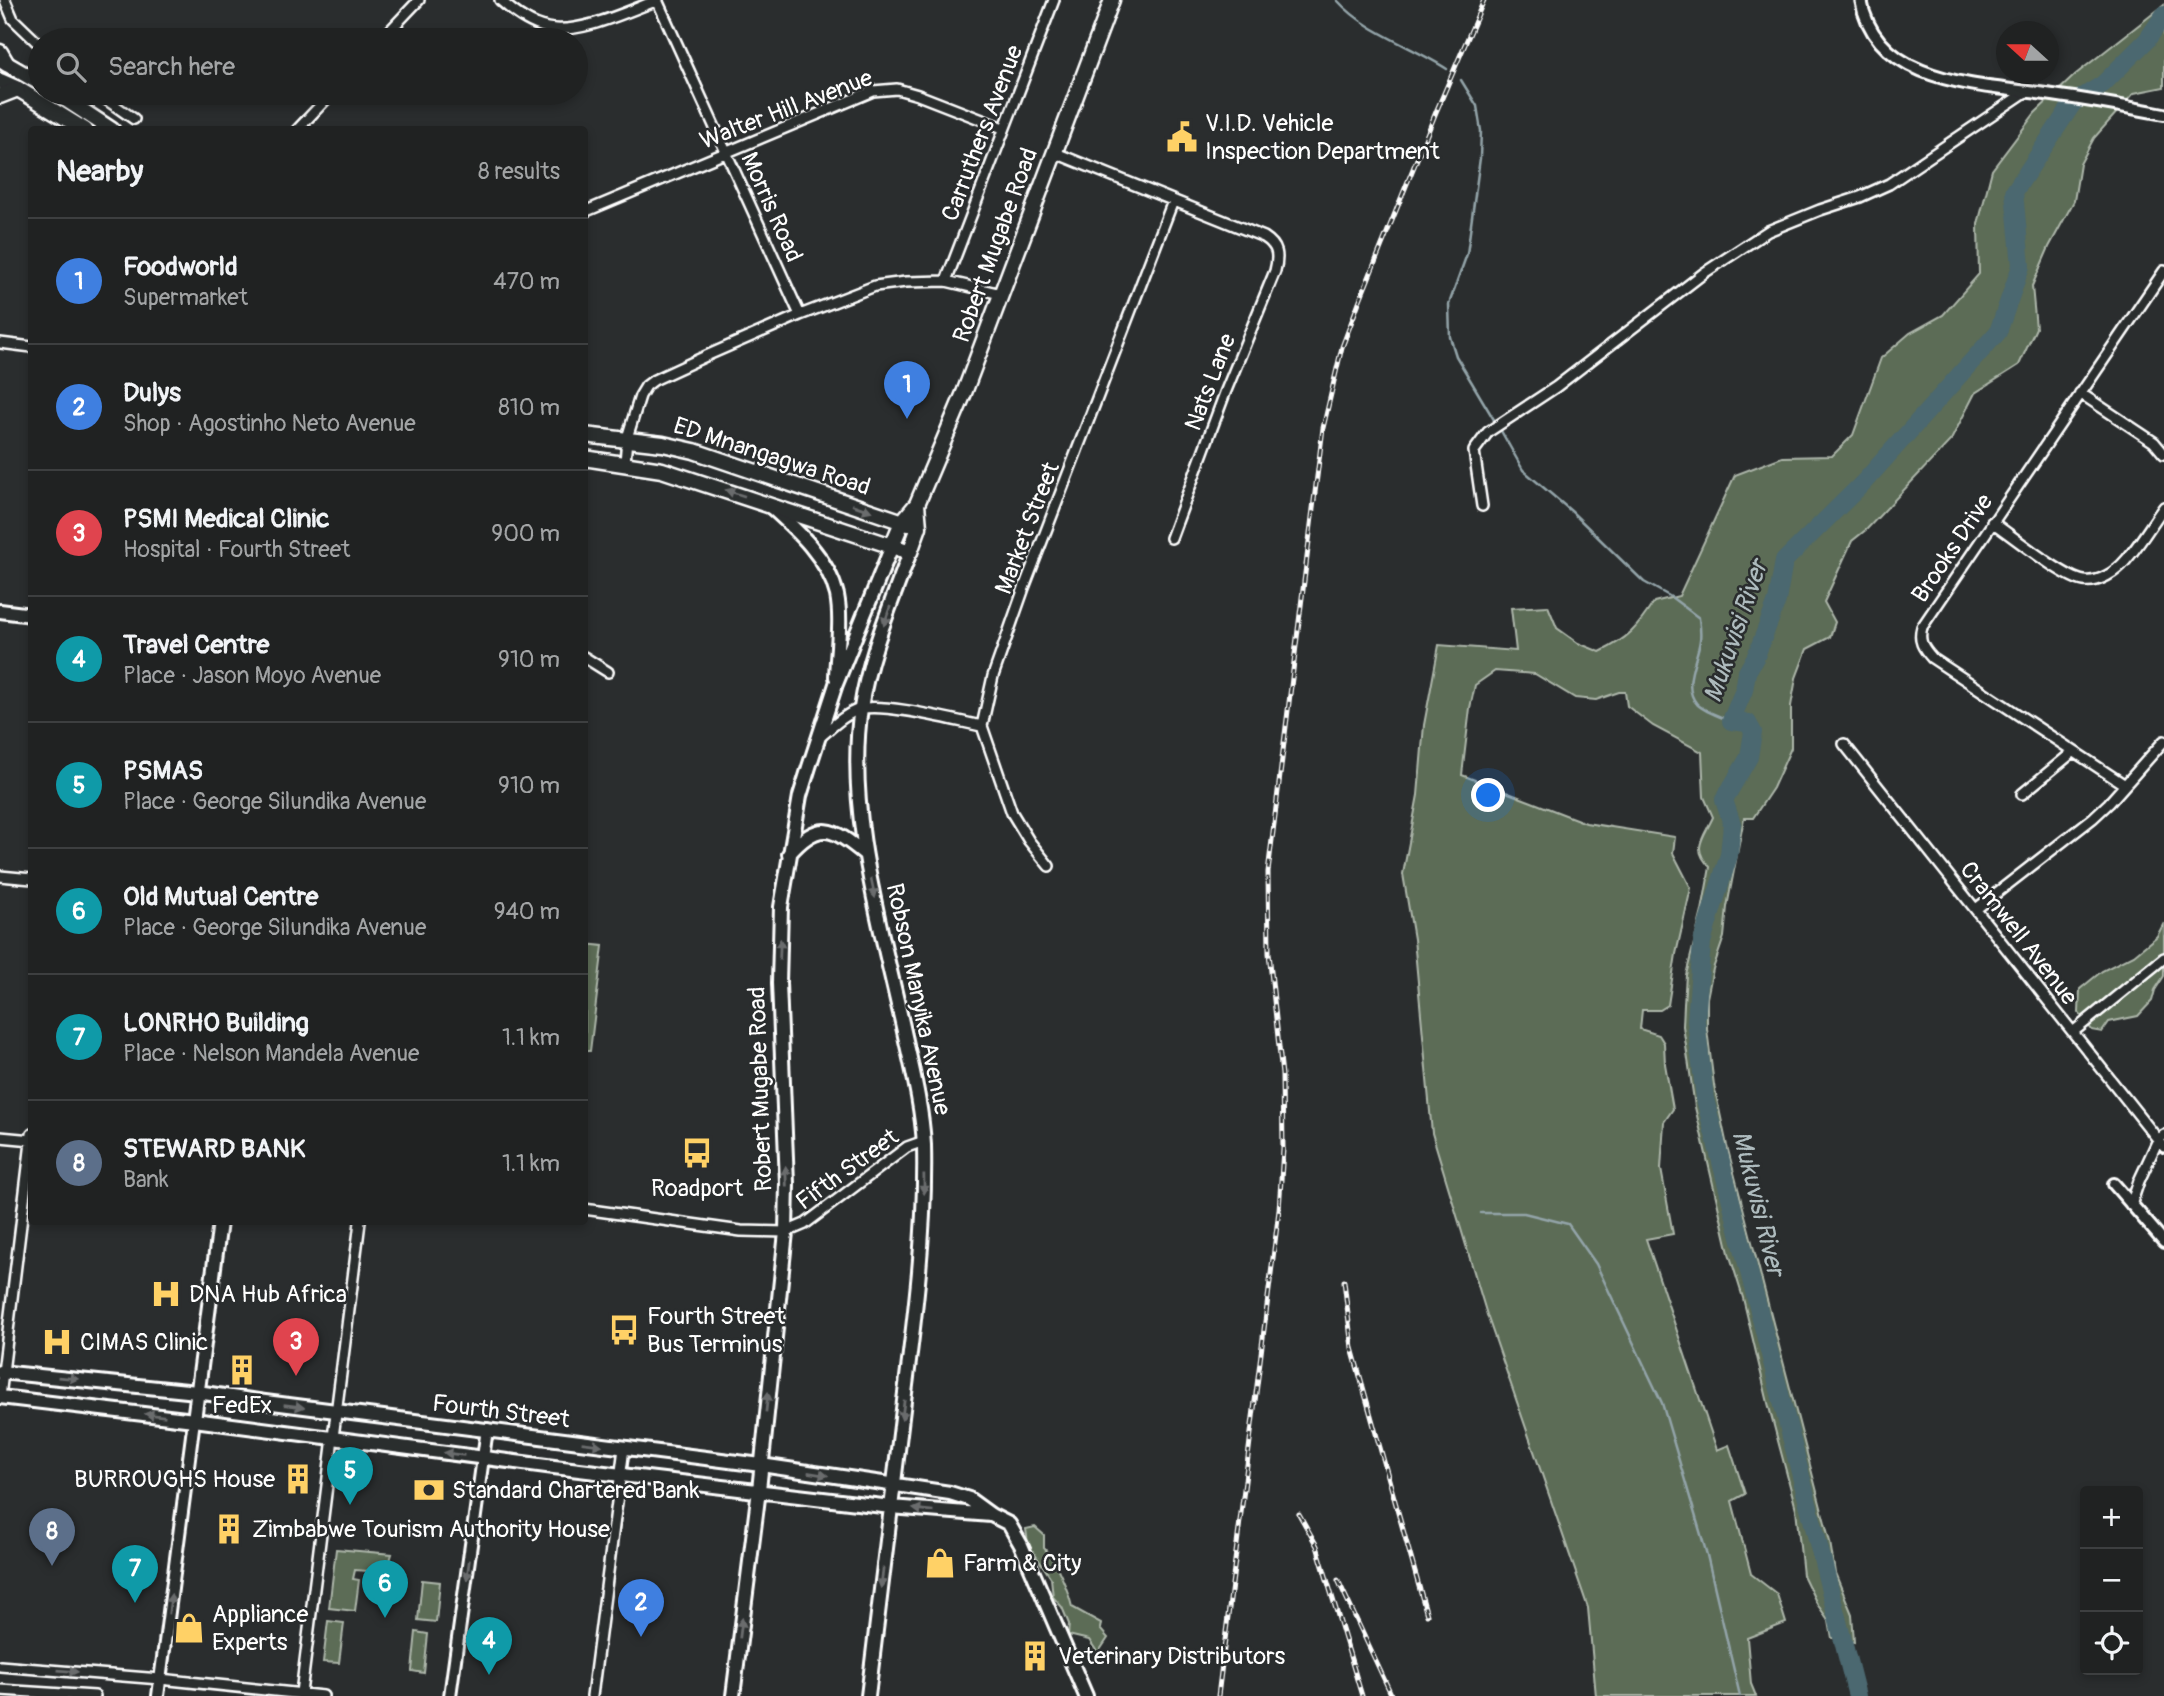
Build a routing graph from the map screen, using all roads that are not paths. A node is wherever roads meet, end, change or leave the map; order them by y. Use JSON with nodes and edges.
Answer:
{"nodes":[{"id":1,"x":5,"y":0,"type":"edge"},
{"id":2,"x":419,"y":0,"type":"edge"},
{"id":3,"x":500,"y":0,"type":"edge"},
{"id":4,"x":657,"y":0,"type":"edge"},
{"id":5,"x":1054,"y":0,"type":"edge"},
{"id":6,"x":1111,"y":0,"type":"edge"},
{"id":7,"x":1861,"y":0,"type":"edge"},
{"id":8,"x":392,"y":28,"type":"edge"},
{"id":9,"x":546,"y":28,"type":"edge"},
{"id":10,"x":577,"y":28,"type":"edge"},
{"id":11,"x":28,"y":33,"type":"edge"},
{"id":12,"x":3,"y":59,"type":"edge"},
{"id":13,"x":28,"y":75,"type":"edge"},
{"id":14,"x":0,"y":81,"type":"edge"},
{"id":15,"x":18,"y":89,"type":"junction"},
{"id":16,"x":2027,"y":91,"type":"junction"},
{"id":17,"x":28,"y":92,"type":"edge"},
{"id":18,"x":0,"y":96,"type":"edge"},
{"id":19,"x":52,"y":105,"type":"edge"},
{"id":20,"x":74,"y":105,"type":"edge"},
{"id":21,"x":114,"y":105,"type":"edge"},
{"id":22,"x":321,"y":105,"type":"edge"},
{"id":23,"x":2164,"y":114,"type":"edge"},
{"id":24,"x":134,"y":119,"type":"dead end"},
{"id":25,"x":80,"y":126,"type":"edge"},
{"id":26,"x":106,"y":126,"type":"edge"},
{"id":27,"x":301,"y":126,"type":"edge"},
{"id":28,"x":1003,"y":128,"type":"junction"},
{"id":29,"x":726,"y":151,"type":"junction"},
{"id":30,"x":1053,"y":152,"type":"junction"},
{"id":31,"x":1173,"y":201,"type":"junction"},
{"id":32,"x":588,"y":210,"type":"edge"},
{"id":33,"x":2163,"y":275,"type":"edge"},
{"id":34,"x":946,"y":281,"type":"junction"},
{"id":35,"x":1001,"y":294,"type":"junction"},
{"id":36,"x":800,"y":315,"type":"junction"},
{"id":37,"x":0,"y":343,"type":"edge"},
{"id":38,"x":28,"y":346,"type":"edge"},
{"id":39,"x":2080,"y":393,"type":"junction"},
{"id":40,"x":588,"y":435,"type":"edge"},
{"id":41,"x":627,"y":438,"type":"junction"},
{"id":42,"x":2164,"y":454,"type":"edge"},
{"id":43,"x":588,"y":458,"type":"edge"},
{"id":44,"x":625,"y":463,"type":"junction"},
{"id":45,"x":917,"y":504,"type":"junction"},
{"id":46,"x":768,"y":505,"type":"junction"},
{"id":47,"x":1482,"y":506,"type":"dead end"},
{"id":48,"x":2164,"y":507,"type":"edge"},
{"id":49,"x":902,"y":522,"type":"junction"},
{"id":50,"x":1992,"y":522,"type":"junction"},
{"id":51,"x":919,"y":527,"type":"junction"},
{"id":52,"x":1171,"y":538,"type":"dead end"},
{"id":53,"x":892,"y":546,"type":"junction"},
{"id":54,"x":910,"y":552,"type":"junction"},
{"id":55,"x":0,"y":611,"type":"edge"},
{"id":56,"x":28,"y":614,"type":"edge"},
{"id":57,"x":588,"y":660,"type":"edge"},
{"id":58,"x":608,"y":672,"type":"dead end"},
{"id":59,"x":836,"y":684,"type":"junction"},
{"id":60,"x":861,"y":708,"type":"junction"},
{"id":61,"x":982,"y":726,"type":"junction"},
{"id":62,"x":819,"y":738,"type":"junction"},
{"id":63,"x":2164,"y":741,"type":"edge"},
{"id":64,"x":1844,"y":744,"type":"dead end"},
{"id":65,"x":2073,"y":752,"type":"junction"},
{"id":66,"x":2125,"y":785,"type":"junction"},
{"id":67,"x":2022,"y":794,"type":"dead end"},
{"id":68,"x":865,"y":854,"type":"junction"},
{"id":69,"x":789,"y":855,"type":"junction"},
{"id":70,"x":1049,"y":866,"type":"dead end"},
{"id":71,"x":0,"y":876,"type":"edge"},
{"id":72,"x":28,"y":879,"type":"edge"},
{"id":73,"x":1976,"y":909,"type":"junction"},
{"id":74,"x":2164,"y":958,"type":"edge"},
{"id":75,"x":2073,"y":1032,"type":"junction"},
{"id":76,"x":0,"y":1137,"type":"edge"},
{"id":77,"x":28,"y":1140,"type":"edge"},
{"id":78,"x":923,"y":1141,"type":"junction"},
{"id":79,"x":2162,"y":1141,"type":"edge"},
{"id":80,"x":28,"y":1164,"type":"edge"},
{"id":81,"x":2115,"y":1184,"type":"dead end"},
{"id":82,"x":2131,"y":1205,"type":"junction"},
{"id":83,"x":588,"y":1210,"type":"edge"},
{"id":84,"x":220,"y":1225,"type":"edge"},
{"id":85,"x":360,"y":1225,"type":"edge"},
{"id":86,"x":786,"y":1232,"type":"junction"},
{"id":87,"x":2164,"y":1242,"type":"edge"},
{"id":88,"x":2,"y":1372,"type":"edge"},
{"id":89,"x":197,"y":1392,"type":"junction"},
{"id":90,"x":0,"y":1397,"type":"edge"},
{"id":91,"x":337,"y":1411,"type":"junction"},
{"id":92,"x":194,"y":1419,"type":"junction"},
{"id":93,"x":487,"y":1429,"type":"junction"},
{"id":94,"x":334,"y":1438,"type":"junction"},
{"id":95,"x":624,"y":1448,"type":"junction"},
{"id":96,"x":483,"y":1457,"type":"junction"},
{"id":97,"x":761,"y":1465,"type":"junction"},
{"id":98,"x":621,"y":1475,"type":"junction"},
{"id":99,"x":894,"y":1486,"type":"junction"},
{"id":100,"x":759,"y":1490,"type":"junction"},
{"id":101,"x":891,"y":1507,"type":"junction"},
{"id":102,"x":991,"y":1515,"type":"junction"},
{"id":103,"x":0,"y":1666,"type":"edge"},
{"id":104,"x":160,"y":1679,"type":"junction"},
{"id":105,"x":0,"y":1690,"type":"edge"},
{"id":106,"x":300,"y":1693,"type":"junction"},
{"id":107,"x":95,"y":1696,"type":"edge"},
{"id":108,"x":158,"y":1696,"type":"edge"},
{"id":109,"x":323,"y":1696,"type":"edge"},
{"id":110,"x":450,"y":1696,"type":"edge"},
{"id":111,"x":592,"y":1696,"type":"edge"},
{"id":112,"x":733,"y":1696,"type":"edge"},
{"id":113,"x":868,"y":1696,"type":"edge"},
{"id":114,"x":1086,"y":1696,"type":"edge"}],
"edges":[{"from":1,"to":11,"type":"street"},
{"from":2,"to":8,"type":"street"},
{"from":3,"to":9,"type":"street"},
{"from":4,"to":10,"type":"street"},
{"from":4,"to":29,"type":"street","name":"Morris Road"},
{"from":5,"to":28,"type":"street","name":"Carruthers Avenue"},
{"from":6,"to":30,"type":"main road","name":"Robert Mugabe Road"},
{"from":7,"to":16,"type":"street"},
{"from":12,"to":13,"type":"main road"},
{"from":14,"to":15,"type":"main road"},
{"from":15,"to":17,"type":"main road"},
{"from":15,"to":18,"type":"main road"},
{"from":16,"to":23,"type":"street"},
{"from":16,"to":47,"type":"street"},
{"from":19,"to":25,"type":"main road"},
{"from":20,"to":26,"type":"main road"},
{"from":21,"to":24,"type":"street"},
{"from":22,"to":27,"type":"street"},
{"from":28,"to":29,"type":"street","name":"Walter Hill Avenue"},
{"from":28,"to":34,"type":"street","name":"Carruthers Avenue"},
{"from":29,"to":32,"type":"street","name":"Walter Hill Avenue"},
{"from":29,"to":36,"type":"street","name":"Morris Road"},
{"from":30,"to":31,"type":"street"},
{"from":30,"to":35,"type":"main road","name":"Robert Mugabe Road"},
{"from":31,"to":52,"type":"street","name":"Nats Lane"},
{"from":31,"to":61,"type":"street","name":"Market Street"},
{"from":33,"to":39,"type":"street","name":"Brooks Drive"},
{"from":34,"to":35,"type":"street"},
{"from":34,"to":36,"type":"street"},
{"from":35,"to":45,"type":"main road","name":"Robert Mugabe Road"},
{"from":36,"to":41,"type":"street"},
{"from":37,"to":38,"type":"street"},
{"from":39,"to":42,"type":"street"},
{"from":39,"to":50,"type":"street","name":"Brooks Drive"},
{"from":40,"to":41,"type":"main road","name":"ED Mnangagwa Road"},
{"from":41,"to":44,"type":"street"},
{"from":41,"to":49,"type":"main road","name":"ED Mnangagwa Road","one_way":true},
{"from":43,"to":44,"type":"main road","name":"ED Mnangagwa Road"},
{"from":46,"to":44,"type":"main road","name":"ED Mnangagwa Road","one_way":true},
{"from":45,"to":49,"type":"main road","name":"Robert Mugabe Road"},
{"from":45,"to":51,"type":"main road","name":"Robert Mugabe Road"},
{"from":46,"to":53,"type":"main road","name":"ED Mnangagwa Road"},
{"from":46,"to":59,"type":"main road"},
{"from":48,"to":50,"type":"street"},
{"from":49,"to":51,"type":"main road","name":"ED Mnangagwa Road"},
{"from":49,"to":53,"type":"main road","name":"Robert Mugabe Road"},
{"from":50,"to":65,"type":"street","name":"Brooks Drive"},
{"from":51,"to":54,"type":"main road","name":"Robson Manyika Avenue"},
{"from":53,"to":54,"type":"main road","name":"ED Mnangagwa Road"},
{"from":53,"to":59,"type":"main road","name":"Robert Mugabe Road"},
{"from":54,"to":60,"type":"main road","name":"Robson Manyika Avenue","one_way":true},
{"from":55,"to":56,"type":"main road"},
{"from":57,"to":58,"type":"street"},
{"from":59,"to":62,"type":"main road","name":"Robert Mugabe Road"},
{"from":60,"to":61,"type":"street"},
{"from":60,"to":62,"type":"street"},
{"from":60,"to":68,"type":"main road","name":"Robson Manyika Avenue"},
{"from":61,"to":70,"type":"street"},
{"from":62,"to":69,"type":"main road","name":"Robert Mugabe Road"},
{"from":63,"to":66,"type":"street"},
{"from":64,"to":73,"type":"street","name":"Cramwell Avenue"},
{"from":65,"to":66,"type":"street","name":"Brooks Drive"},
{"from":65,"to":67,"type":"street"},
{"from":66,"to":73,"type":"street"},
{"from":68,"to":69,"type":"main road"},
{"from":68,"to":78,"type":"main road","name":"Robson Manyika Avenue","one_way":true},
{"from":86,"to":69,"type":"main road","name":"Robert Mugabe Road","one_way":true},
{"from":71,"to":72,"type":"street"},
{"from":73,"to":75,"type":"street","name":"Cramwell Avenue"},
{"from":74,"to":75,"type":"street"},
{"from":75,"to":79,"type":"street","name":"Cramwell Avenue"},
{"from":76,"to":77,"type":"street"},
{"from":78,"to":86,"type":"street","name":"Fifth Street"},
{"from":78,"to":99,"type":"main road","name":"Robson Manyika Avenue","one_way":true},
{"from":79,"to":82,"type":"street"},
{"from":80,"to":88,"type":"street"},
{"from":81,"to":82,"type":"street"},
{"from":82,"to":87,"type":"street"},
{"from":83,"to":86,"type":"street","name":"Fifth Street"},
{"from":84,"to":89,"type":"main road"},
{"from":85,"to":91,"type":"street"},
{"from":97,"to":86,"type":"main road","name":"Robert Mugabe Road","one_way":true},
{"from":88,"to":89,"type":"main road","name":"Fourth Street","one_way":true},
{"from":88,"to":90,"type":"street"},
{"from":89,"to":91,"type":"main road","name":"Fourth Street","one_way":true},
{"from":89,"to":92,"type":"main road"},
{"from":92,"to":90,"type":"main road","one_way":true},
{"from":91,"to":93,"type":"main road","name":"Fourth Street"},
{"from":91,"to":94,"type":"street"},
{"from":92,"to":94,"type":"main road"},
{"from":104,"to":92,"type":"street","one_way":true},
{"from":93,"to":95,"type":"main road","name":"Fourth Street","one_way":true},
{"from":93,"to":96,"type":"street"},
{"from":96,"to":94,"type":"main road","one_way":true},
{"from":94,"to":106,"type":"street"},
{"from":95,"to":97,"type":"main road","name":"Fourth Street"},
{"from":95,"to":98,"type":"street"},
{"from":96,"to":98,"type":"main road"},
{"from":96,"to":110,"type":"street","one_way":true},
{"from":97,"to":99,"type":"main road","name":"Fourth Street","one_way":true},
{"from":97,"to":100,"type":"main road","name":"Robert Mugabe Road"},
{"from":98,"to":100,"type":"main road"},
{"from":98,"to":111,"type":"street"},
{"from":99,"to":101,"type":"main road","name":"Robson Manyika Avenue"},
{"from":99,"to":102,"type":"main road","name":"Fourth Street"},
{"from":100,"to":101,"type":"main road"},
{"from":112,"to":100,"type":"main road","name":"Robert Mugabe Road","one_way":true},
{"from":102,"to":101,"type":"main road","one_way":true},
{"from":101,"to":113,"type":"main road","name":"Robson Manyika Avenue","one_way":true},
{"from":102,"to":114,"type":"main road","name":"Fourth Street"},
{"from":103,"to":104,"type":"street","one_way":true},
{"from":104,"to":106,"type":"street"},
{"from":104,"to":108,"type":"street"},
{"from":105,"to":107,"type":"street"},
{"from":106,"to":109,"type":"street"}]}
